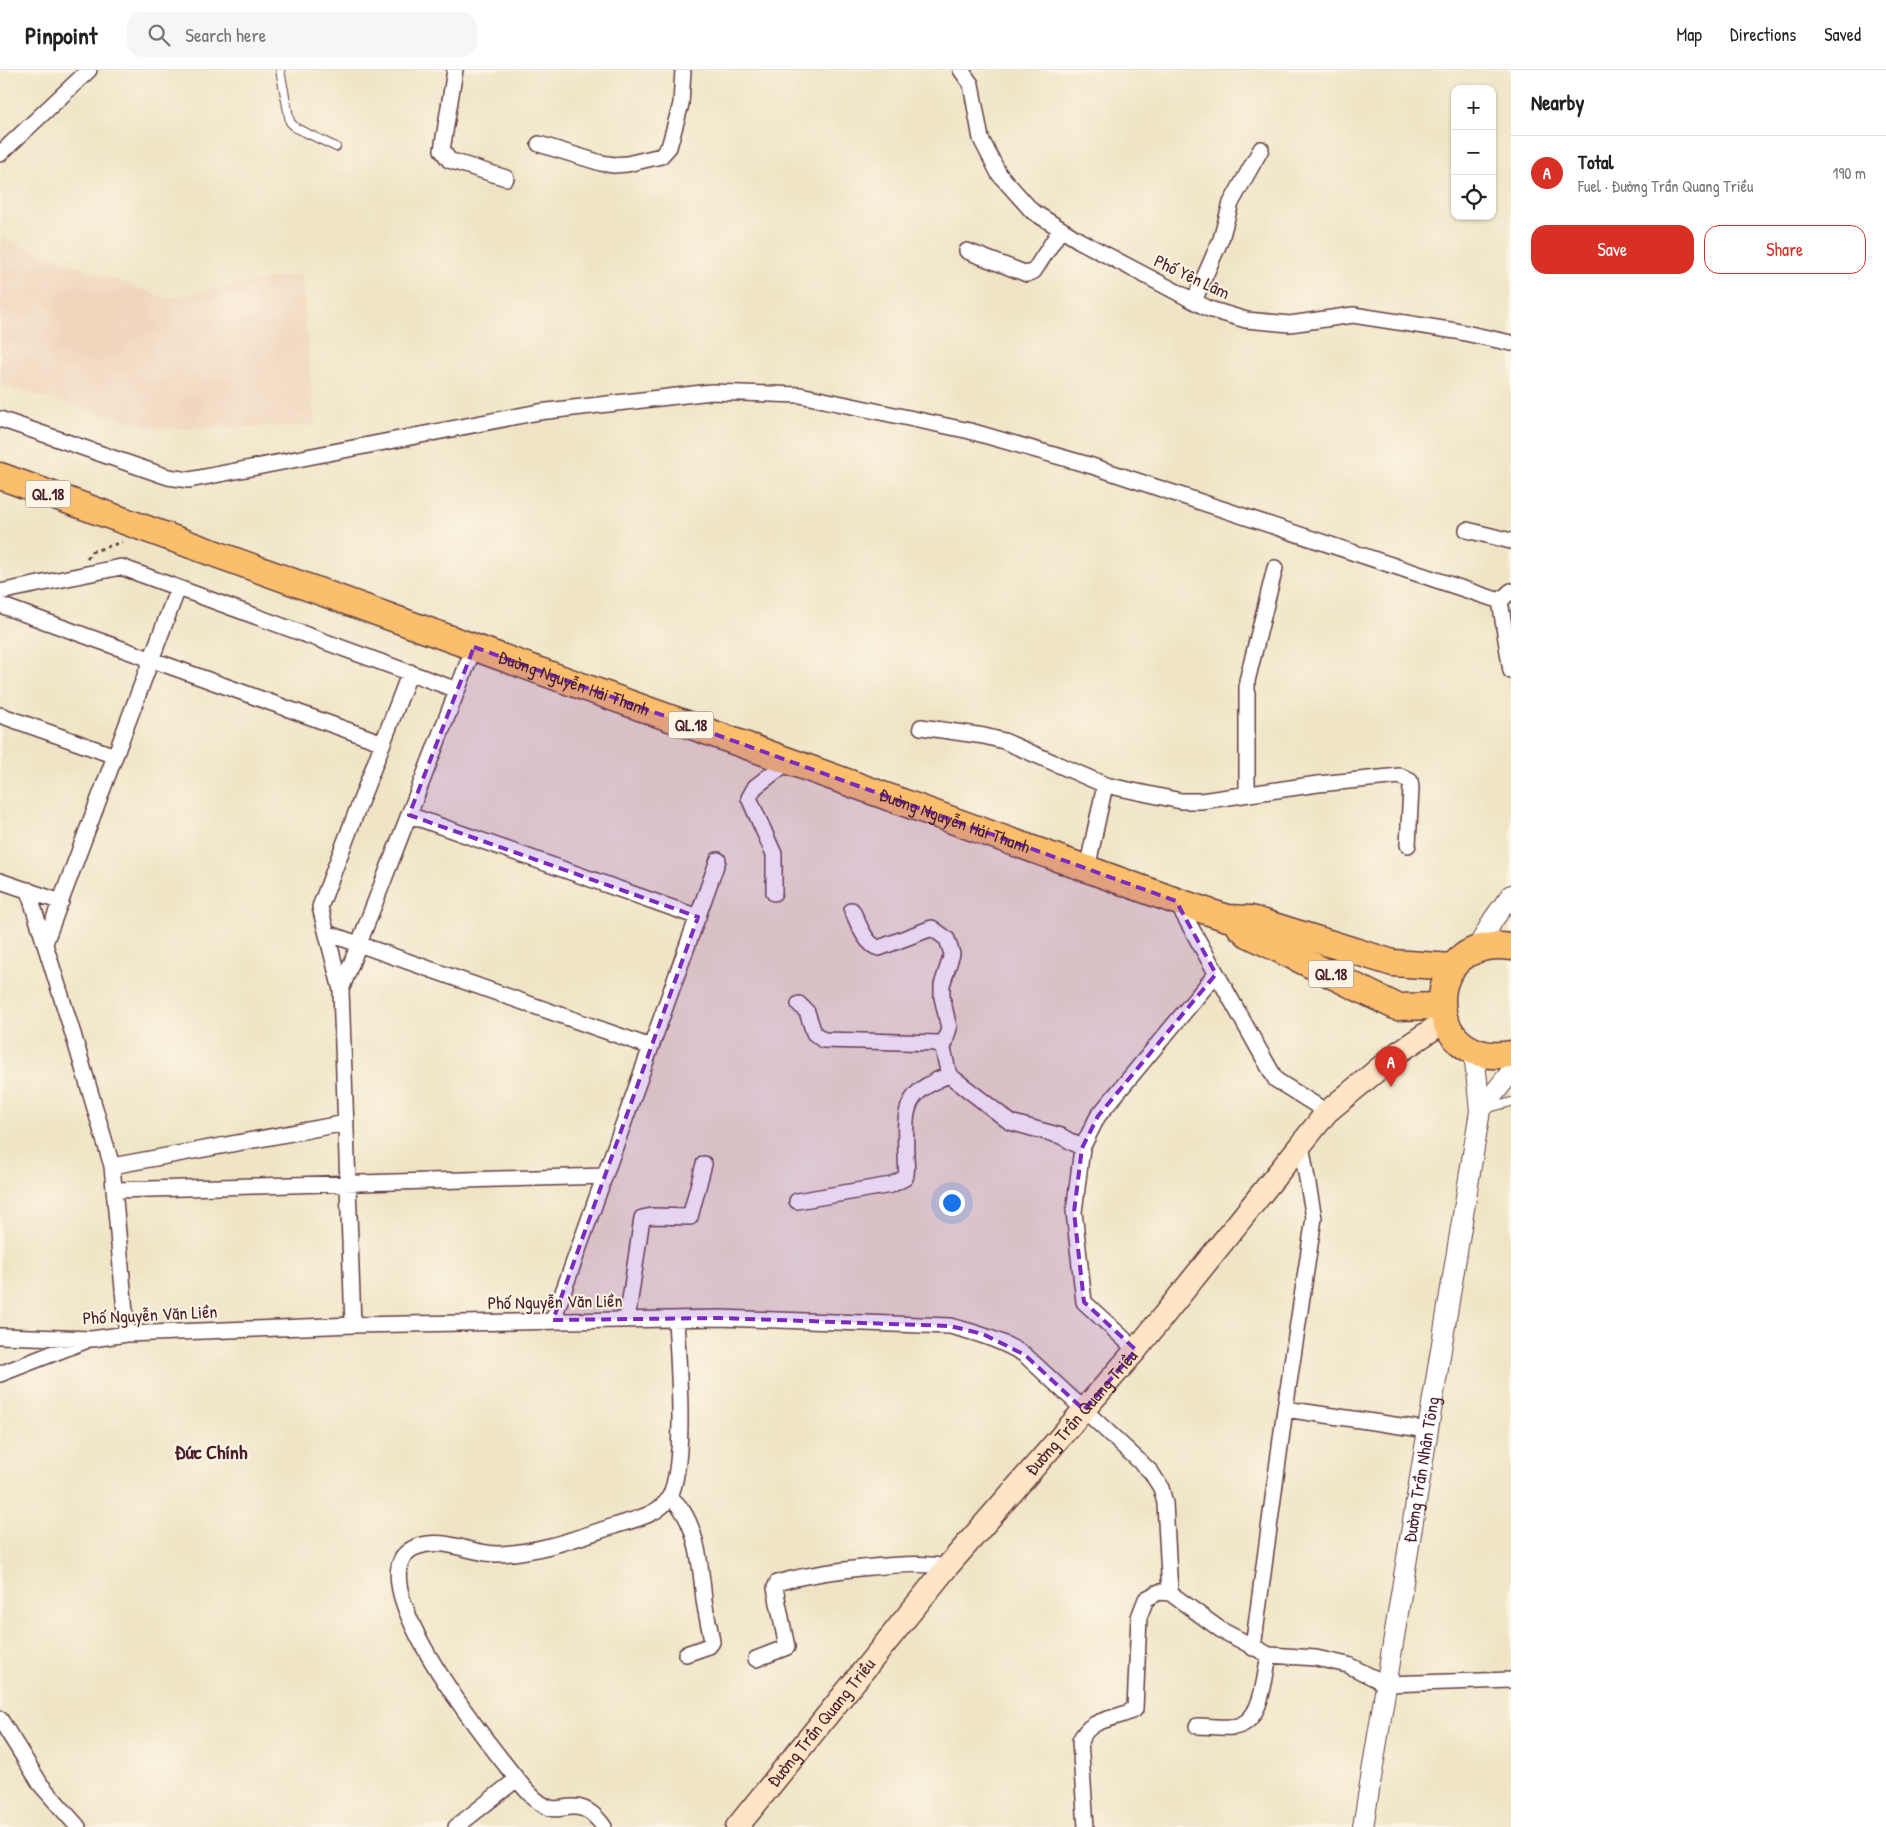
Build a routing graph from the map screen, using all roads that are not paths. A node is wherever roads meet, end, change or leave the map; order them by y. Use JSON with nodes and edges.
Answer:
{"nodes":[{"id":1,"x":90,"y":70,"type":"edge"},
{"id":2,"x":280,"y":70,"type":"edge"},
{"id":3,"x":455,"y":70,"type":"edge"},
{"id":4,"x":683,"y":70,"type":"edge"},
{"id":5,"x":961,"y":70,"type":"edge"},
{"id":6,"x":539,"y":144,"type":"dead end"},
{"id":7,"x":336,"y":147,"type":"dead end"},
{"id":8,"x":1261,"y":149,"type":"dead end"},
{"id":9,"x":0,"y":154,"type":"edge"},
{"id":10,"x":506,"y":178,"type":"dead end"},
{"id":11,"x":1061,"y":229,"type":"junction"},
{"id":12,"x":967,"y":251,"type":"dead end"},
{"id":13,"x":1194,"y":301,"type":"junction"},
{"id":14,"x":1511,"y":343,"type":"edge"},
{"id":15,"x":0,"y":419,"type":"edge"},
{"id":16,"x":0,"y":476,"type":"edge"},
{"id":17,"x":1467,"y":530,"type":"dead end"},
{"id":18,"x":1511,"y":541,"type":"edge"},
{"id":19,"x":1274,"y":568,"type":"dead end"},
{"id":20,"x":178,"y":588,"type":"junction"},
{"id":21,"x":0,"y":592,"type":"edge"},
{"id":22,"x":1506,"y":596,"type":"edge"},
{"id":23,"x":0,"y":605,"type":"edge"},
{"id":24,"x":474,"y":647,"type":"junction"},
{"id":25,"x":151,"y":659,"type":"junction"},
{"id":26,"x":1511,"y":671,"type":"edge"},
{"id":27,"x":410,"y":672,"type":"junction"},
{"id":28,"x":457,"y":690,"type":"junction"},
{"id":29,"x":0,"y":715,"type":"edge"},
{"id":30,"x":922,"y":727,"type":"dead end"},
{"id":31,"x":383,"y":743,"type":"junction"},
{"id":32,"x":115,"y":756,"type":"junction"},
{"id":33,"x":790,"y":761,"type":"junction"},
{"id":34,"x":1105,"y":785,"type":"junction"},
{"id":35,"x":1247,"y":793,"type":"junction"},
{"id":36,"x":409,"y":815,"type":"junction"},
{"id":37,"x":1408,"y":845,"type":"dead end"},
{"id":38,"x":718,"y":860,"type":"dead end"},
{"id":39,"x":1087,"y":869,"type":"junction"},
{"id":40,"x":0,"y":881,"type":"edge"},
{"id":41,"x":28,"y":890,"type":"junction"},
{"id":42,"x":774,"y":892,"type":"dead end"},
{"id":43,"x":1511,"y":895,"type":"edge"},
{"id":44,"x":1176,"y":901,"type":"junction"},
{"id":45,"x":61,"y":902,"type":"junction"},
{"id":46,"x":852,"y":910,"type":"dead end"},
{"id":47,"x":698,"y":917,"type":"junction"},
{"id":48,"x":1227,"y":918,"type":"junction"},
{"id":49,"x":327,"y":933,"type":"junction"},
{"id":50,"x":45,"y":944,"type":"junction"},
{"id":51,"x":359,"y":944,"type":"junction"},
{"id":52,"x":1511,"y":947,"type":"edge"},
{"id":53,"x":1478,"y":949,"type":"junction"},
{"id":54,"x":1453,"y":967,"type":"junction"},
{"id":55,"x":1216,"y":974,"type":"junction"},
{"id":56,"x":341,"y":990,"type":"junction"},
{"id":57,"x":799,"y":1004,"type":"dead end"},
{"id":58,"x":1443,"y":1013,"type":"junction"},
{"id":59,"x":652,"y":1047,"type":"junction"},
{"id":60,"x":943,"y":1049,"type":"junction"},
{"id":61,"x":1474,"y":1052,"type":"junction"},
{"id":62,"x":1511,"y":1054,"type":"edge"},
{"id":63,"x":1511,"y":1072,"type":"edge"},
{"id":64,"x":949,"y":1075,"type":"junction"},
{"id":65,"x":1511,"y":1102,"type":"edge"},
{"id":66,"x":1480,"y":1111,"type":"junction"},
{"id":67,"x":1327,"y":1112,"type":"junction"},
{"id":68,"x":346,"y":1123,"type":"junction"},
{"id":69,"x":1301,"y":1145,"type":"junction"},
{"id":70,"x":1082,"y":1148,"type":"junction"},
{"id":71,"x":704,"y":1164,"type":"dead end"},
{"id":72,"x":112,"y":1166,"type":"junction"},
{"id":73,"x":605,"y":1176,"type":"junction"},
{"id":74,"x":348,"y":1183,"type":"junction"},
{"id":75,"x":116,"y":1190,"type":"junction"},
{"id":76,"x":797,"y":1201,"type":"dead end"},
{"id":77,"x":553,"y":1320,"type":"junction"},
{"id":78,"x":627,"y":1320,"type":"junction"},
{"id":79,"x":676,"y":1320,"type":"junction"},
{"id":80,"x":353,"y":1325,"type":"junction"},
{"id":81,"x":127,"y":1334,"type":"junction"},
{"id":82,"x":0,"y":1336,"type":"edge"},
{"id":83,"x":92,"y":1339,"type":"junction"},
{"id":84,"x":1136,"y":1350,"type":"junction"},
{"id":85,"x":0,"y":1374,"type":"edge"},
{"id":86,"x":1284,"y":1409,"type":"junction"},
{"id":87,"x":1084,"y":1410,"type":"junction"},
{"id":88,"x":1428,"y":1430,"type":"junction"},
{"id":89,"x":669,"y":1496,"type":"junction"},
{"id":90,"x":947,"y":1567,"type":"junction"},
{"id":91,"x":1170,"y":1593,"type":"junction"},
{"id":92,"x":1253,"y":1648,"type":"junction"},
{"id":93,"x":686,"y":1654,"type":"dead end"},
{"id":94,"x":1269,"y":1655,"type":"junction"},
{"id":95,"x":756,"y":1659,"type":"dead end"},
{"id":96,"x":1511,"y":1680,"type":"edge"},
{"id":97,"x":1386,"y":1684,"type":"junction"},
{"id":98,"x":0,"y":1718,"type":"edge"},
{"id":99,"x":1198,"y":1726,"type":"dead end"},
{"id":100,"x":516,"y":1778,"type":"junction"},
{"id":101,"x":78,"y":1827,"type":"edge"},
{"id":102,"x":456,"y":1827,"type":"edge"},
{"id":103,"x":604,"y":1827,"type":"edge"},
{"id":104,"x":737,"y":1827,"type":"edge"},
{"id":105,"x":1086,"y":1827,"type":"edge"},
{"id":106,"x":1363,"y":1827,"type":"edge"}],
"edges":[{"from":1,"to":9,"type":"street"},
{"from":2,"to":7,"type":"lane"},
{"from":3,"to":10,"type":"street"},
{"from":4,"to":6,"type":"street"},
{"from":5,"to":11,"type":"street","name":"Phố Yên Lâm"},
{"from":8,"to":13,"type":"street"},
{"from":11,"to":12,"type":"street"},
{"from":11,"to":13,"type":"street","name":"Phố Yên Lâm"},
{"from":13,"to":14,"type":"street","name":"Phố Yên Lâm"},
{"from":15,"to":22,"type":"street"},
{"from":16,"to":24,"type":"highway","name":"Đường Nguyễn Hải Thanh","number":"QL.18"},
{"from":17,"to":18,"type":"street"},
{"from":19,"to":35,"type":"street"},
{"from":20,"to":21,"type":"street"},
{"from":20,"to":25,"type":"street"},
{"from":20,"to":27,"type":"street"},
{"from":22,"to":26,"type":"street"},
{"from":23,"to":25,"type":"street"},
{"from":24,"to":28,"type":"street"},
{"from":24,"to":33,"type":"highway","name":"Đường Nguyễn Hải Thanh","number":"QL.18"},
{"from":25,"to":31,"type":"street"},
{"from":25,"to":32,"type":"street"},
{"from":27,"to":28,"type":"street"},
{"from":27,"to":31,"type":"street"},
{"from":28,"to":36,"type":"street"},
{"from":29,"to":32,"type":"street"},
{"from":30,"to":34,"type":"street"},
{"from":31,"to":49,"type":"street"},
{"from":32,"to":45,"type":"street"},
{"from":33,"to":39,"type":"highway","name":"Đường Nguyễn Hải Thanh","number":"QL.18"},
{"from":33,"to":42,"type":"street"},
{"from":34,"to":35,"type":"street"},
{"from":34,"to":39,"type":"street"},
{"from":35,"to":37,"type":"street"},
{"from":36,"to":47,"type":"street"},
{"from":36,"to":51,"type":"street"},
{"from":38,"to":47,"type":"street"},
{"from":39,"to":44,"type":"highway","name":"Đường Nguyễn Hải Thanh","number":"QL.18"},
{"from":40,"to":41,"type":"street"},
{"from":41,"to":45,"type":"street"},
{"from":41,"to":50,"type":"street"},
{"from":43,"to":53,"type":"street"},
{"from":44,"to":48,"type":"highway","name":"Đường Nguyễn Hải Thanh","number":"QL.18"},
{"from":44,"to":55,"type":"street"},
{"from":45,"to":50,"type":"street"},
{"from":46,"to":60,"type":"street"},
{"from":47,"to":59,"type":"street"},
{"from":48,"to":54,"type":"highway","name":"Đường Nguyễn Hải Thanh","number":"QL.18"},
{"from":48,"to":58,"type":"highway","name":"Đường Nguyễn Hải Thanh","number":"QL.18"},
{"from":49,"to":51,"type":"street"},
{"from":49,"to":56,"type":"street"},
{"from":50,"to":72,"type":"street"},
{"from":51,"to":56,"type":"street"},
{"from":51,"to":59,"type":"street"},
{"from":52,"to":53,"type":"highway"},
{"from":53,"to":54,"type":"highway"},
{"from":54,"to":58,"type":"highway"},
{"from":55,"to":67,"type":"street"},
{"from":55,"to":70,"type":"street"},
{"from":56,"to":68,"type":"street"},
{"from":57,"to":60,"type":"street"},
{"from":58,"to":61,"type":"highway"},
{"from":58,"to":67,"type":"main road","name":"Đường Trần Quang Triều"},
{"from":59,"to":73,"type":"street"},
{"from":60,"to":64,"type":"street"},
{"from":61,"to":62,"type":"highway"},
{"from":61,"to":66,"type":"street","name":"Đường Trần Nhân Tông"},
{"from":63,"to":66,"type":"street","name":"Đường Trần Nhân Tông"},
{"from":64,"to":70,"type":"street"},
{"from":64,"to":76,"type":"street"},
{"from":65,"to":66,"type":"lane"},
{"from":66,"to":88,"type":"street","name":"Đường Trần Nhân Tông"},
{"from":67,"to":69,"type":"main road","name":"Đường Trần Quang Triều"},
{"from":68,"to":72,"type":"street"},
{"from":68,"to":74,"type":"street"},
{"from":69,"to":84,"type":"main road","name":"Đường Trần Quang Triều"},
{"from":69,"to":86,"type":"street"},
{"from":70,"to":84,"type":"street"},
{"from":71,"to":78,"type":"street"},
{"from":72,"to":75,"type":"street"},
{"from":73,"to":74,"type":"street"},
{"from":73,"to":77,"type":"street"},
{"from":74,"to":75,"type":"street"},
{"from":74,"to":80,"type":"street"},
{"from":75,"to":81,"type":"street"},
{"from":77,"to":78,"type":"street","name":"Phố Nguyễn Văn Liền"},
{"from":77,"to":80,"type":"street","name":"Phố Nguyễn Văn Liền"},
{"from":78,"to":79,"type":"street","name":"Phố Nguyễn Văn Liền"},
{"from":79,"to":87,"type":"street","name":"Phố Nguyễn Văn Liền"},
{"from":79,"to":89,"type":"street"},
{"from":80,"to":81,"type":"street","name":"Phố Nguyễn Văn Liền"},
{"from":81,"to":83,"type":"street","name":"Phố Nguyễn Văn Liền"},
{"from":82,"to":83,"type":"street","name":"Phố Nguyễn Văn Liền"},
{"from":83,"to":85,"type":"street"},
{"from":84,"to":87,"type":"main road","name":"Đường Trần Quang Triều"},
{"from":86,"to":88,"type":"street"},
{"from":86,"to":92,"type":"street"},
{"from":87,"to":90,"type":"main road","name":"Đường Trần Quang Triều"},
{"from":87,"to":91,"type":"street","name":"Phố Nguyễn Văn Liền"},
{"from":88,"to":97,"type":"street","name":"Đường Trần Nhân Tông"},
{"from":89,"to":93,"type":"street"},
{"from":89,"to":100,"type":"street"},
{"from":90,"to":95,"type":"street"},
{"from":90,"to":104,"type":"main road","name":"Đường Trần Quang Triều"},
{"from":91,"to":92,"type":"street"},
{"from":91,"to":105,"type":"street"},
{"from":92,"to":94,"type":"street"},
{"from":94,"to":97,"type":"street"},
{"from":94,"to":99,"type":"street"},
{"from":96,"to":97,"type":"street"},
{"from":97,"to":106,"type":"street","name":"Đường Trần Nhân Tông"},
{"from":98,"to":101,"type":"street"},
{"from":100,"to":102,"type":"street"},
{"from":100,"to":103,"type":"street"}]}
